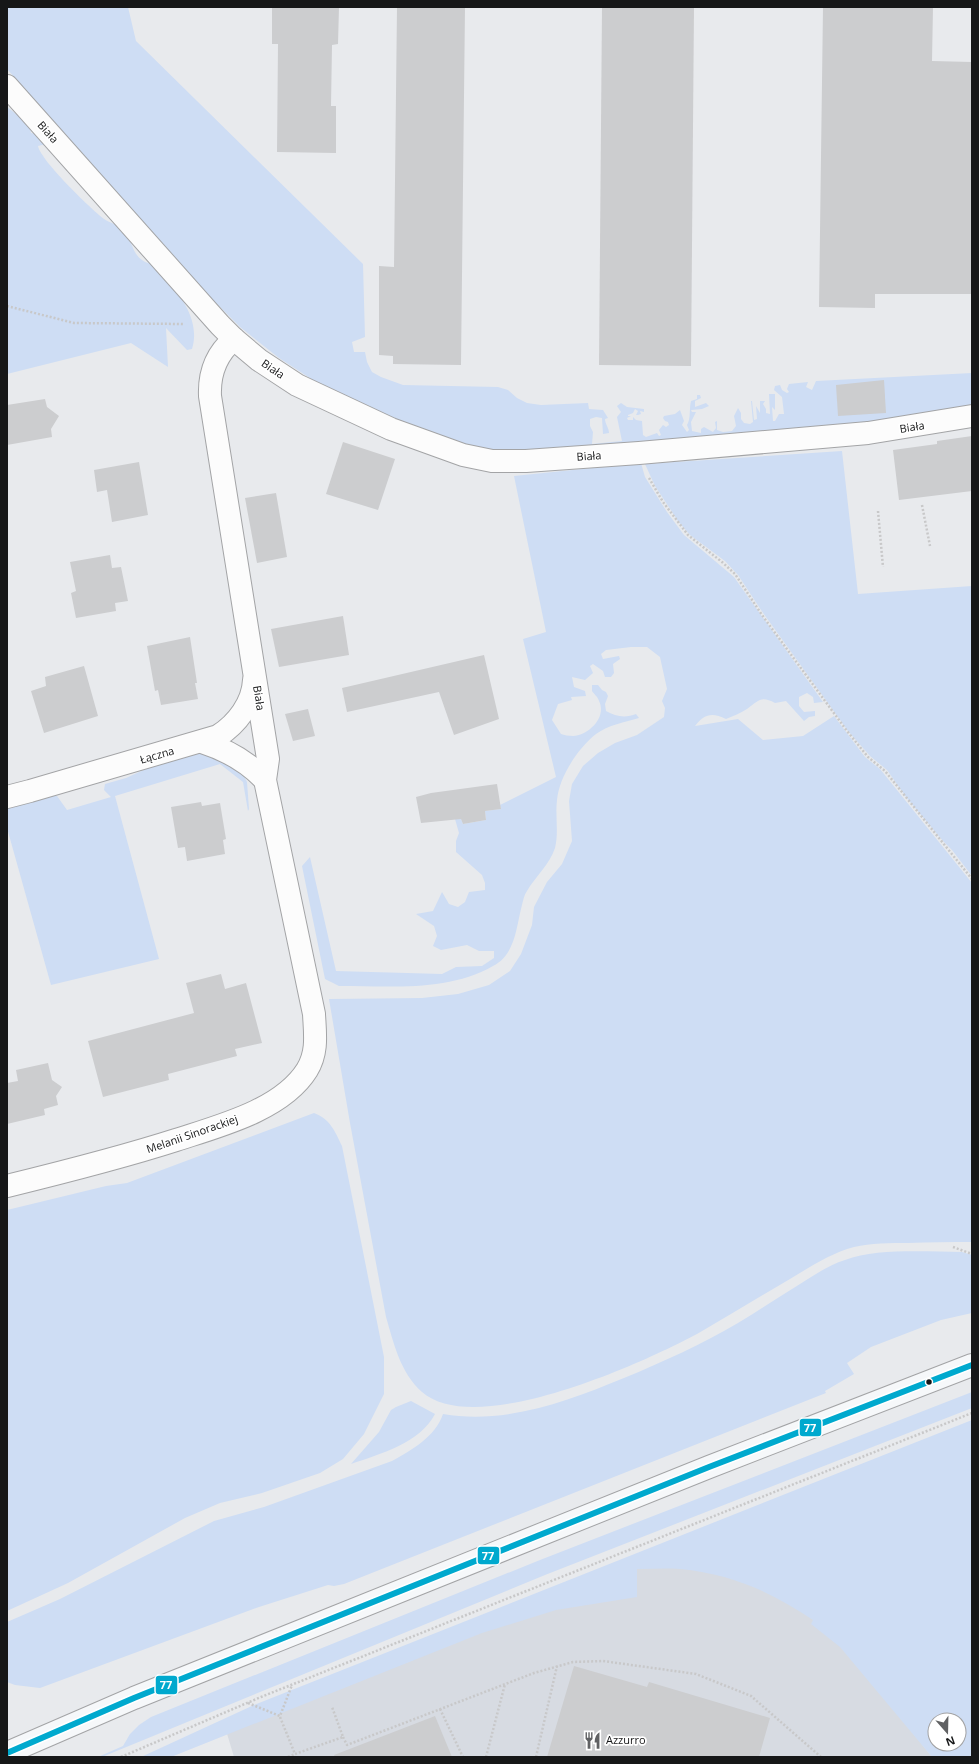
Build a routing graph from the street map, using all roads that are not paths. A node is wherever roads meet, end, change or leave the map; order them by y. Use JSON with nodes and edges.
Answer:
{"nodes":[{"id":1,"x":7,"y":86,"type":"edge"},
{"id":2,"x":227,"y":332,"type":"junction"},
{"id":3,"x":972,"y":416,"type":"edge"},
{"id":4,"x":253,"y":657,"type":"junction"},
{"id":5,"x":202,"y":742,"type":"junction"},
{"id":6,"x":265,"y":780,"type":"junction"},
{"id":7,"x":7,"y":797,"type":"edge"},
{"id":8,"x":314,"y":1014,"type":"joint"},
{"id":9,"x":7,"y":1186,"type":"edge"},
{"id":10,"x":972,"y":1365,"type":"edge"},
{"id":11,"x":7,"y":1753,"type":"edge"}],
"edges":[{"from":1,"to":2,"type":"street","name":"Biała"},
{"from":2,"to":3,"type":"street","name":"Biała"},
{"from":2,"to":4,"type":"street","name":"Biała"},
{"from":4,"to":5,"type":"street","name":"Łączna"},
{"from":4,"to":6,"type":"street","name":"Biała"},
{"from":5,"to":6,"type":"street"},
{"from":5,"to":7,"type":"street","name":"Łączna"},
{"from":6,"to":8,"type":"street","name":"Biała"},
{"from":8,"to":9,"type":"street","name":"Melanii Sinorackiej"},
{"from":10,"to":11,"type":"main road"}]}
